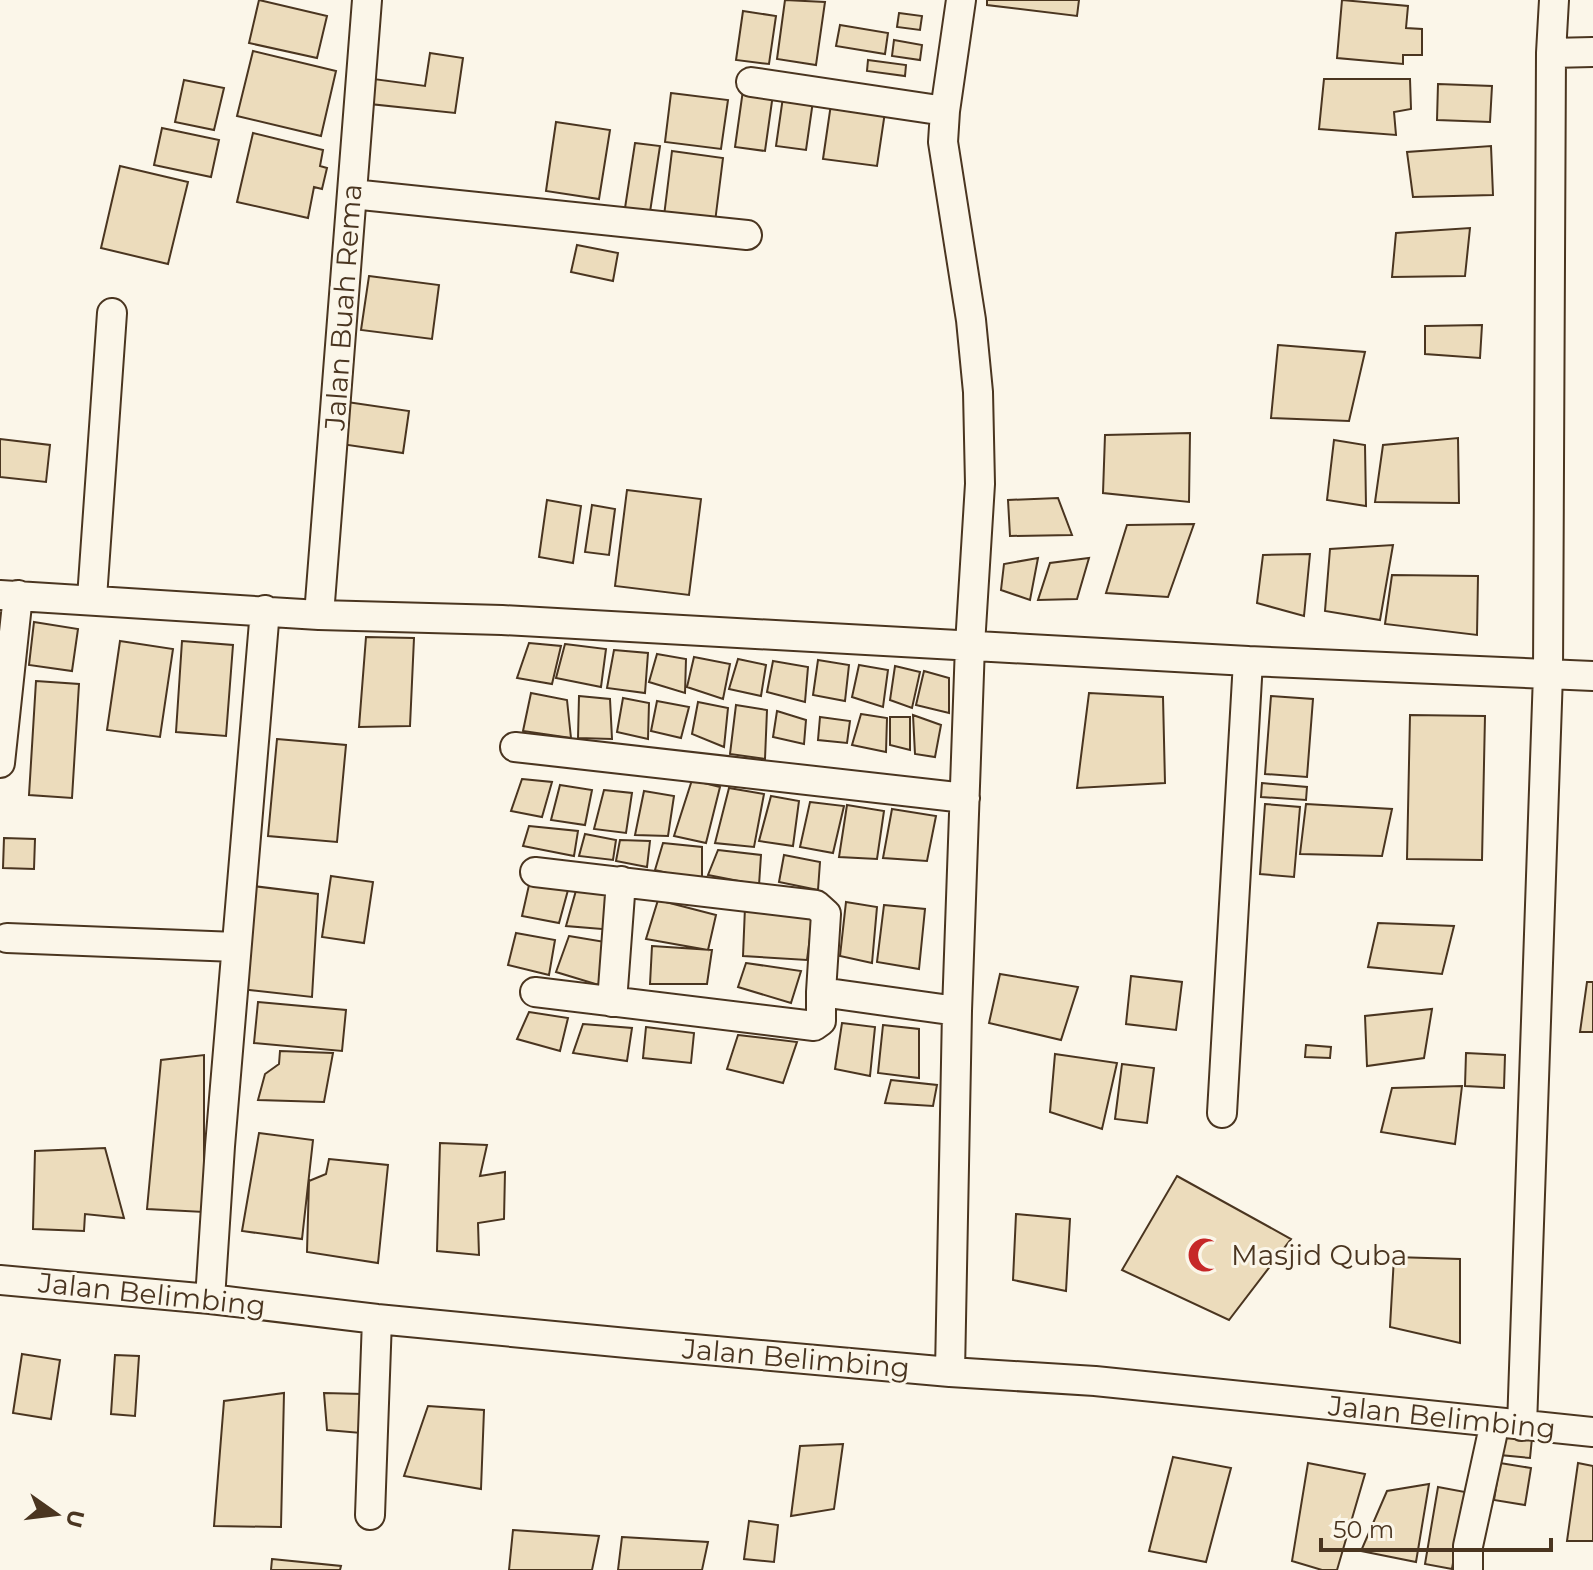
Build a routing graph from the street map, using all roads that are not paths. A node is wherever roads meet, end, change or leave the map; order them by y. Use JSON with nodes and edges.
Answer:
{"nodes":[{"id":1,"x":367,"y":0,"type":"edge"},
{"id":2,"x":961,"y":0,"type":"edge"},
{"id":3,"x":1554,"y":0,"type":"edge"},
{"id":4,"x":1593,"y":52,"type":"edge"},
{"id":5,"x":1551,"y":53,"type":"junction"},
{"id":6,"x":751,"y":82,"type":"dead end"},
{"id":7,"x":945,"y":111,"type":"junction"},
{"id":8,"x":352,"y":194,"type":"junction"},
{"id":9,"x":747,"y":235,"type":"dead end"},
{"id":10,"x":112,"y":313,"type":"dead end"},
{"id":11,"x":9,"y":595,"type":"edge"},
{"id":12,"x":92,"y":598,"type":"junction"},
{"id":13,"x":265,"y":610,"type":"junction"},
{"id":14,"x":319,"y":615,"type":"junction"},
{"id":15,"x":970,"y":645,"type":"junction"},
{"id":16,"x":1248,"y":661,"type":"junction"},
{"id":17,"x":1548,"y":674,"type":"junction"},
{"id":18,"x":1593,"y":676,"type":"edge"},
{"id":19,"x":515,"y":747,"type":"dead end"},
{"id":20,"x":0,"y":763,"type":"edge"},
{"id":21,"x":965,"y":798,"type":"junction"},
{"id":22,"x":535,"y":872,"type":"dead end"},
{"id":23,"x":621,"y":881,"type":"junction"},
{"id":24,"x":7,"y":938,"type":"dead end"},
{"id":25,"x":236,"y":947,"type":"junction"},
{"id":26,"x":535,"y":992,"type":"dead end"},
{"id":27,"x":821,"y":992,"type":"junction"},
{"id":28,"x":612,"y":1002,"type":"junction"},
{"id":29,"x":957,"y":1011,"type":"junction"},
{"id":30,"x":1222,"y":1113,"type":"dead end"},
{"id":31,"x":0,"y":1280,"type":"edge"},
{"id":32,"x":210,"y":1299,"type":"junction"},
{"id":33,"x":377,"y":1319,"type":"junction"},
{"id":34,"x":950,"y":1372,"type":"junction"},
{"id":35,"x":1508,"y":1424,"type":"junction"},
{"id":36,"x":1593,"y":1432,"type":"edge"},
{"id":37,"x":370,"y":1515,"type":"dead end"},
{"id":38,"x":1468,"y":1570,"type":"edge"}],
"edges":[{"from":1,"to":8,"type":"street","name":"Jalan Buah Rema"},
{"from":2,"to":7,"type":"street"},
{"from":3,"to":5,"type":"street"},
{"from":4,"to":5,"type":"street"},
{"from":5,"to":17,"type":"street"},
{"from":6,"to":7,"type":"street"},
{"from":7,"to":15,"type":"street"},
{"from":8,"to":9,"type":"street"},
{"from":8,"to":14,"type":"street","name":"Jalan Buah Rema"},
{"from":10,"to":12,"type":"street"},
{"from":11,"to":12,"type":"street"},
{"from":11,"to":20,"type":"street"},
{"from":12,"to":13,"type":"street"},
{"from":13,"to":14,"type":"street"},
{"from":13,"to":25,"type":"street"},
{"from":14,"to":15,"type":"street"},
{"from":15,"to":16,"type":"street"},
{"from":15,"to":21,"type":"street"},
{"from":16,"to":17,"type":"street"},
{"from":16,"to":30,"type":"street"},
{"from":17,"to":18,"type":"street"},
{"from":17,"to":35,"type":"street"},
{"from":19,"to":21,"type":"street"},
{"from":21,"to":29,"type":"street"},
{"from":22,"to":23,"type":"street"},
{"from":23,"to":27,"type":"street"},
{"from":23,"to":28,"type":"street"},
{"from":24,"to":25,"type":"street"},
{"from":25,"to":32,"type":"street"},
{"from":26,"to":28,"type":"street"},
{"from":27,"to":28,"type":"street"},
{"from":27,"to":29,"type":"street"},
{"from":29,"to":34,"type":"street"},
{"from":31,"to":32,"type":"street","name":"Jalan Belimbing"},
{"from":32,"to":33,"type":"street","name":"Jalan Belimbing"},
{"from":33,"to":34,"type":"street","name":"Jalan Belimbing"},
{"from":33,"to":37,"type":"street"},
{"from":34,"to":35,"type":"street","name":"Jalan Belimbing"},
{"from":35,"to":36,"type":"street","name":"Jalan Belimbing"},
{"from":35,"to":38,"type":"street"}]}
